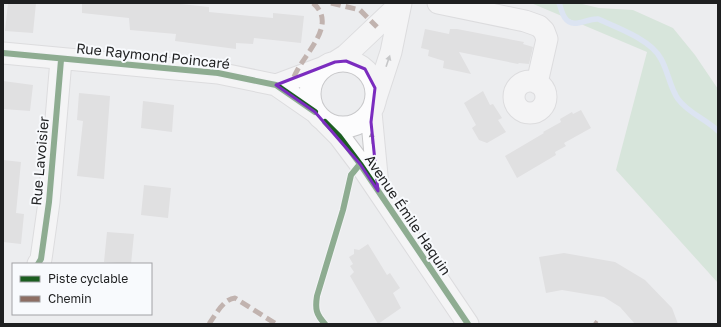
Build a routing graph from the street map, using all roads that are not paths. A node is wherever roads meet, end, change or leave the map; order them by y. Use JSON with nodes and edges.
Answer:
{"nodes":[{"id":1,"x":438,"y":3,"type":"edge"},
{"id":2,"x":3,"y":53,"type":"edge"},
{"id":3,"x":61,"y":60,"type":"junction"},
{"id":4,"x":330,"y":64,"type":"junction"},
{"id":5,"x":537,"y":83,"type":"dead end"},
{"id":6,"x":276,"y":85,"type":"junction"},
{"id":7,"x":373,"y":105,"type":"junction"},
{"id":8,"x":320,"y":117,"type":"junction"},
{"id":9,"x":378,"y":190,"type":"junction"},
{"id":10,"x":39,"y":263,"type":"edge"},
{"id":11,"x":468,"y":324,"type":"edge"}],
"edges":[{"from":1,"to":5,"type":"street"},
{"from":2,"to":3,"type":"street","name":"Rue Raymond Poincaré"},
{"from":3,"to":6,"type":"street","name":"Rue Raymond Poincaré"},
{"from":3,"to":10,"type":"street","name":"Rue Lavoisier"},
{"from":4,"to":6,"type":"street"},
{"from":4,"to":7,"type":"street"},
{"from":7,"to":4,"type":"street","one_way":true},
{"from":4,"to":8,"type":"street"},
{"from":6,"to":8,"type":"street","name":"Rue Raymond Poincaré"},
{"from":7,"to":8,"type":"street"},
{"from":9,"to":7,"type":"street","name":"Avenue Émile Haquin","one_way":true},
{"from":8,"to":9,"type":"street","name":"Avenue Émile Haquin"},
{"from":9,"to":11,"type":"street","name":"Avenue Émile Haquin"}]}
